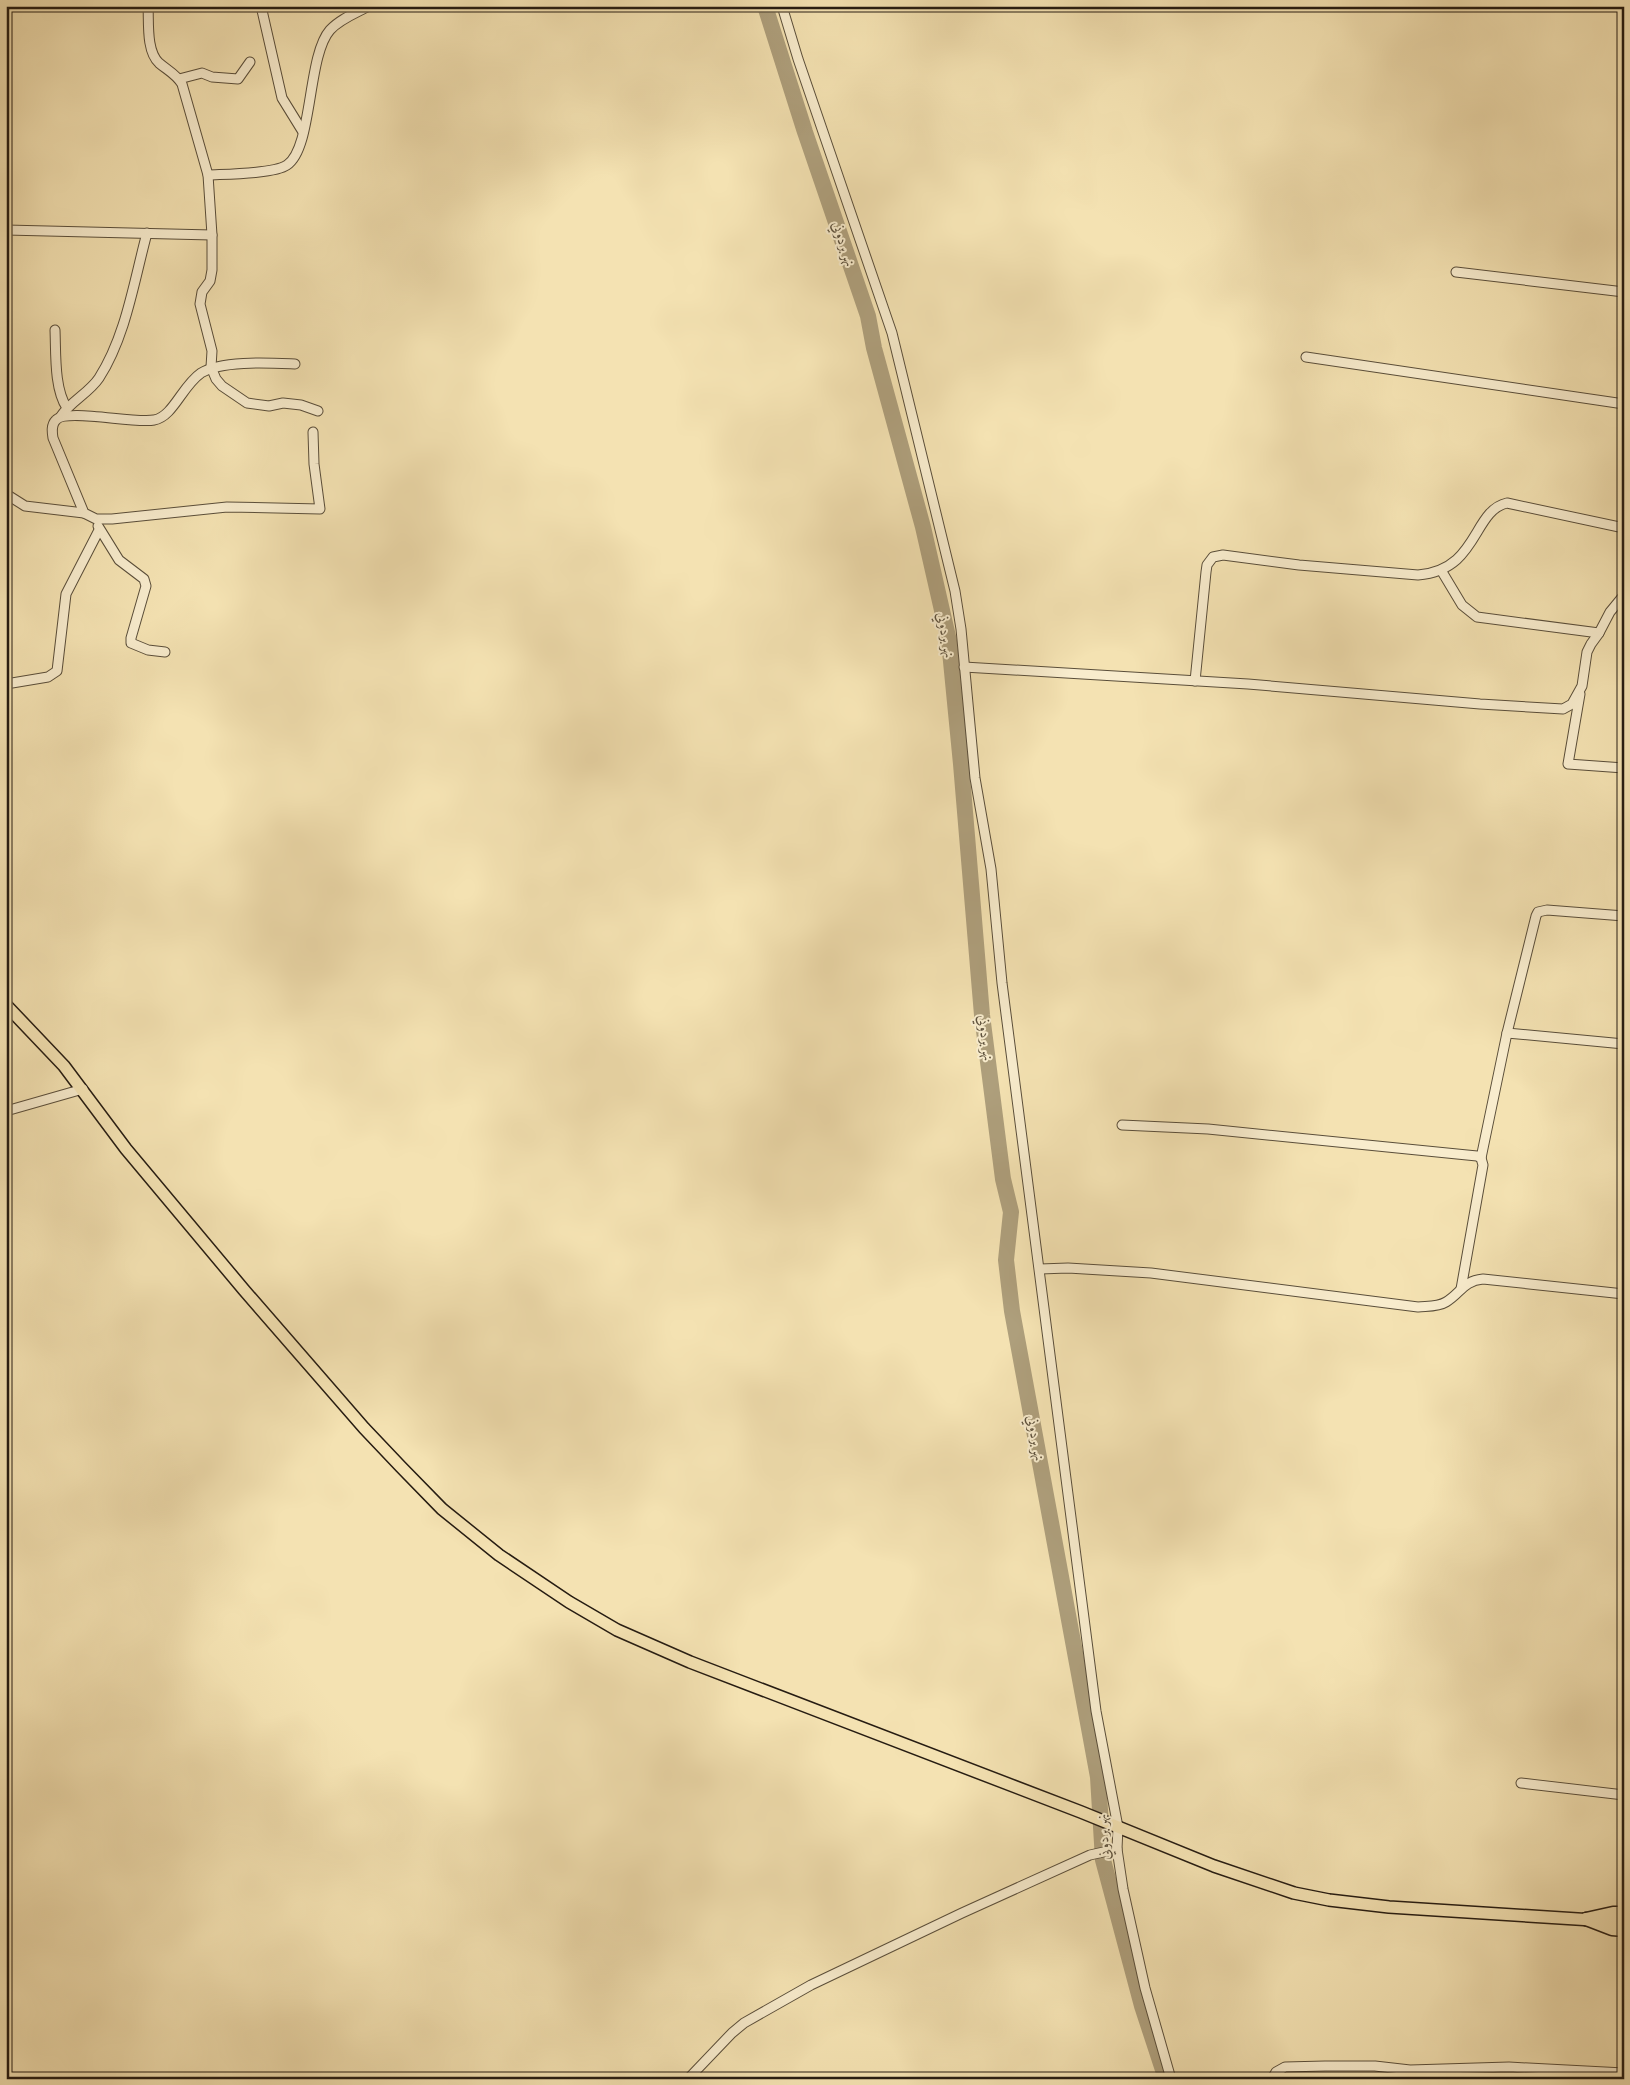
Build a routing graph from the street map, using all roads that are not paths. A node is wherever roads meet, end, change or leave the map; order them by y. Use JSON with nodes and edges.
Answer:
{"nodes":[{"id":1,"x":148,"y":6,"type":"edge"},
{"id":2,"x":262,"y":6,"type":"edge"},
{"id":3,"x":369,"y":6,"type":"edge"},
{"id":4,"x":782,"y":6,"type":"edge"},
{"id":5,"x":250,"y":62,"type":"dead end"},
{"id":6,"x":179,"y":79,"type":"junction"},
{"id":7,"x":303,"y":132,"type":"junction"},
{"id":8,"x":208,"y":175,"type":"junction"},
{"id":9,"x":6,"y":230,"type":"edge"},
{"id":10,"x":147,"y":234,"type":"junction"},
{"id":11,"x":212,"y":235,"type":"junction"},
{"id":12,"x":1456,"y":272,"type":"dead end"},
{"id":13,"x":1624,"y":292,"type":"edge"},
{"id":14,"x":55,"y":330,"type":"dead end"},
{"id":15,"x":1306,"y":357,"type":"dead end"},
{"id":16,"x":295,"y":364,"type":"dead end"},
{"id":17,"x":211,"y":367,"type":"junction"},
{"id":18,"x":1624,"y":404,"type":"edge"},
{"id":19,"x":67,"y":408,"type":"junction"},
{"id":20,"x":318,"y":411,"type":"dead end"},
{"id":21,"x":61,"y":416,"type":"junction"},
{"id":22,"x":313,"y":432,"type":"dead end"},
{"id":23,"x":6,"y":494,"type":"edge"},
{"id":24,"x":84,"y":513,"type":"junction"},
{"id":25,"x":96,"y":519,"type":"junction"},
{"id":26,"x":1624,"y":528,"type":"edge"},
{"id":27,"x":99,"y":530,"type":"junction"},
{"id":28,"x":1441,"y":570,"type":"junction"},
{"id":29,"x":1624,"y":595,"type":"edge"},
{"id":30,"x":1599,"y":634,"type":"junction"},
{"id":31,"x":165,"y":652,"type":"dead end"},
{"id":32,"x":964,"y":667,"type":"junction"},
{"id":33,"x":1195,"y":680,"type":"junction"},
{"id":34,"x":6,"y":684,"type":"edge"},
{"id":35,"x":1582,"y":686,"type":"junction"},
{"id":36,"x":1624,"y":768,"type":"edge"},
{"id":37,"x":1624,"y":916,"type":"edge"},
{"id":38,"x":6,"y":1005,"type":"edge"},
{"id":39,"x":1507,"y":1033,"type":"junction"},
{"id":40,"x":1624,"y":1044,"type":"edge"},
{"id":41,"x":83,"y":1089,"type":"junction"},
{"id":42,"x":6,"y":1110,"type":"edge"},
{"id":43,"x":1122,"y":1125,"type":"dead end"},
{"id":44,"x":1481,"y":1158,"type":"junction"},
{"id":45,"x":1040,"y":1269,"type":"junction"},
{"id":46,"x":1460,"y":1289,"type":"junction"},
{"id":47,"x":1624,"y":1294,"type":"edge"},
{"id":48,"x":1522,"y":1783,"type":"dead end"},
{"id":49,"x":1624,"y":1795,"type":"edge"},
{"id":50,"x":1114,"y":1825,"type":"junction"},
{"id":51,"x":1117,"y":1849,"type":"junction"},
{"id":52,"x":1586,"y":1919,"type":"joint"},
{"id":53,"x":1622,"y":1922,"type":"edge"},
{"id":54,"x":1470,"y":2068,"type":"junction"},
{"id":55,"x":1624,"y":2073,"type":"edge"},
{"id":56,"x":688,"y":2079,"type":"edge"},
{"id":57,"x":1171,"y":2079,"type":"edge"},
{"id":58,"x":1272,"y":2079,"type":"edge"},
{"id":59,"x":1466,"y":2079,"type":"edge"}],
"edges":[{"from":1,"to":6,"type":"street"},
{"from":2,"to":7,"type":"street"},
{"from":3,"to":7,"type":"street"},
{"from":4,"to":32,"type":"street"},
{"from":5,"to":6,"type":"street"},
{"from":6,"to":8,"type":"street"},
{"from":7,"to":8,"type":"street"},
{"from":8,"to":11,"type":"street"},
{"from":9,"to":10,"type":"street"},
{"from":10,"to":11,"type":"street"},
{"from":10,"to":19,"type":"street"},
{"from":11,"to":17,"type":"street"},
{"from":12,"to":13,"type":"street"},
{"from":14,"to":19,"type":"street"},
{"from":15,"to":18,"type":"street"},
{"from":16,"to":17,"type":"street"},
{"from":17,"to":20,"type":"street"},
{"from":17,"to":21,"type":"street"},
{"from":19,"to":21,"type":"street"},
{"from":21,"to":24,"type":"street"},
{"from":22,"to":25,"type":"street"},
{"from":23,"to":24,"type":"street"},
{"from":24,"to":25,"type":"street"},
{"from":25,"to":27,"type":"street"},
{"from":26,"to":28,"type":"street"},
{"from":27,"to":31,"type":"street"},
{"from":27,"to":34,"type":"street"},
{"from":28,"to":30,"type":"street"},
{"from":28,"to":33,"type":"street"},
{"from":29,"to":30,"type":"street"},
{"from":30,"to":35,"type":"street"},
{"from":32,"to":33,"type":"street"},
{"from":32,"to":45,"type":"street"},
{"from":33,"to":35,"type":"street"},
{"from":35,"to":36,"type":"street"},
{"from":37,"to":39,"type":"street"},
{"from":38,"to":41,"type":"main road"},
{"from":39,"to":40,"type":"street"},
{"from":39,"to":44,"type":"street"},
{"from":41,"to":42,"type":"street"},
{"from":41,"to":50,"type":"main road"},
{"from":43,"to":44,"type":"street"},
{"from":44,"to":46,"type":"street"},
{"from":45,"to":46,"type":"street"},
{"from":45,"to":50,"type":"street"},
{"from":46,"to":47,"type":"street"},
{"from":48,"to":49,"type":"street"},
{"from":50,"to":51,"type":"street"},
{"from":50,"to":52,"type":"main road"},
{"from":51,"to":56,"type":"street"},
{"from":51,"to":57,"type":"street"},
{"from":52,"to":53,"type":"highway"},
{"from":54,"to":55,"type":"street"},
{"from":54,"to":58,"type":"street"},
{"from":54,"to":59,"type":"street"}]}
